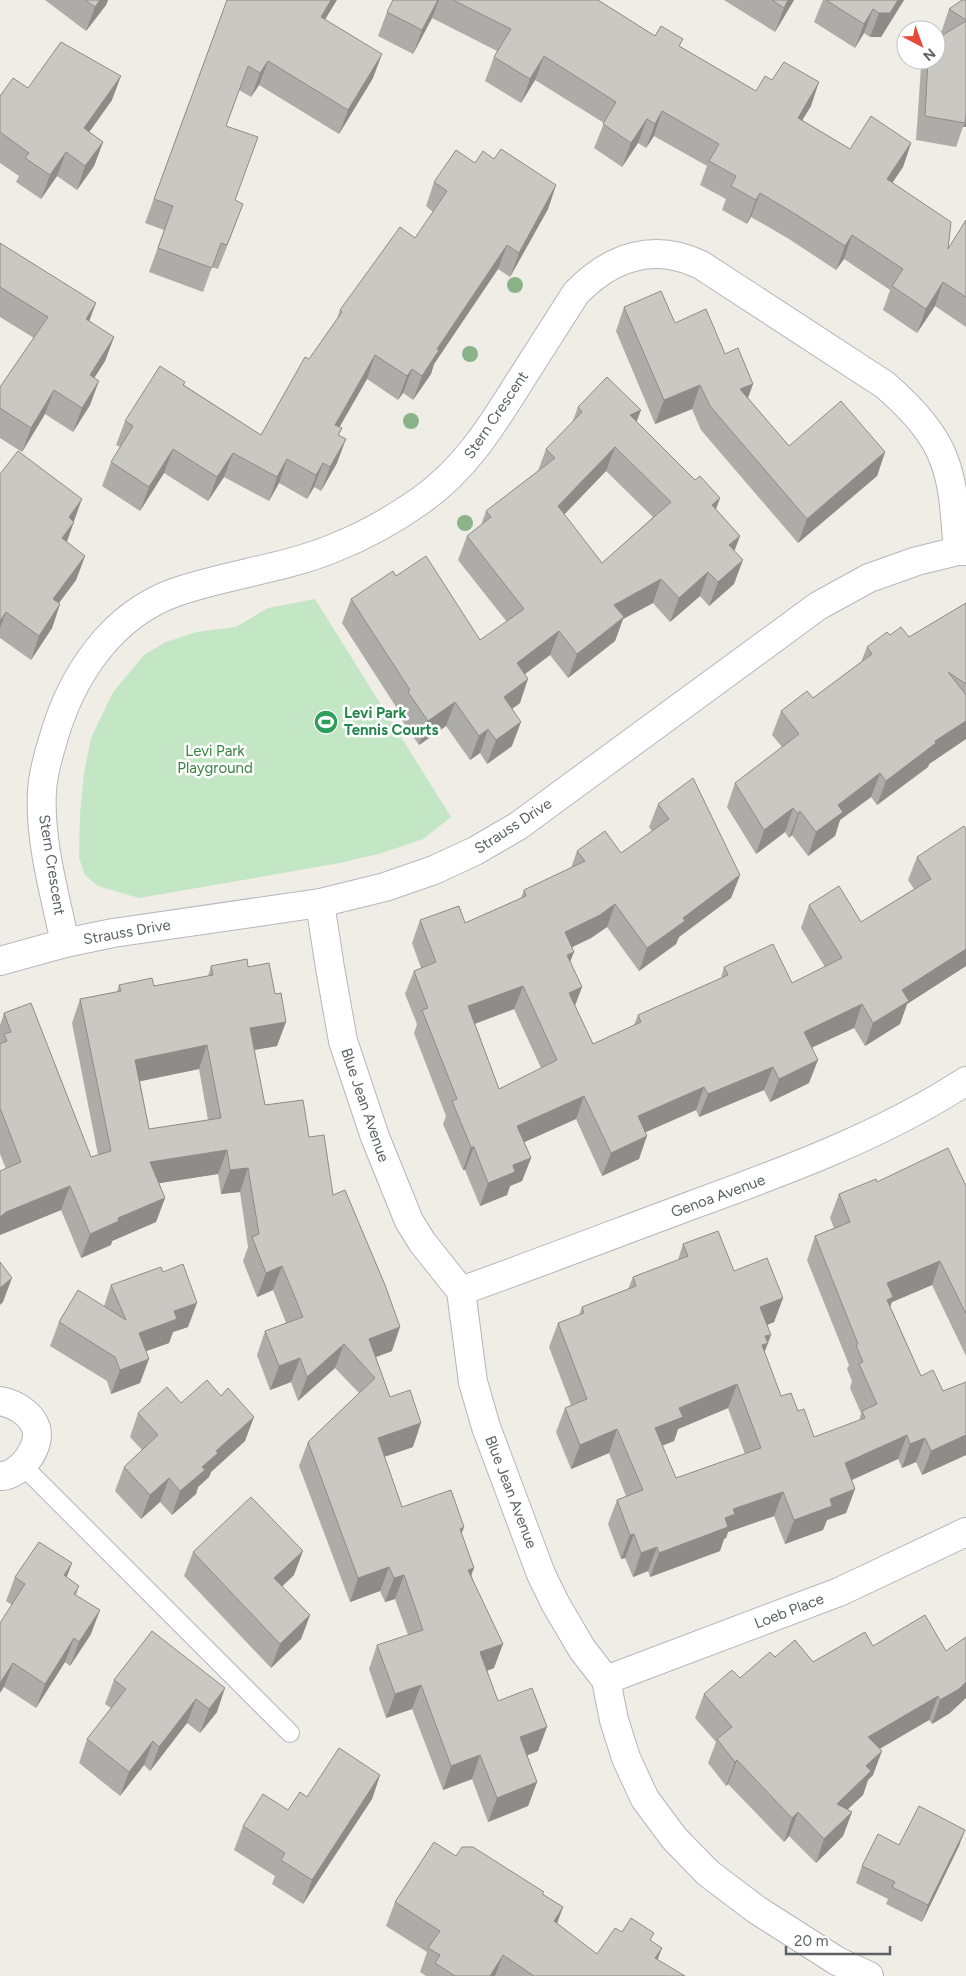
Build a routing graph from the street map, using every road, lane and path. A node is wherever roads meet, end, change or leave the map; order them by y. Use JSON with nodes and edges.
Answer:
{"nodes":[{"id":1,"x":962,"y":551,"type":"edge"},
{"id":2,"x":320,"y":903,"type":"junction"},
{"id":3,"x":65,"y":943,"type":"junction"},
{"id":4,"x":0,"y":962,"type":"edge"},
{"id":5,"x":966,"y":1081,"type":"edge"},
{"id":6,"x":461,"y":1291,"type":"junction"},
{"id":7,"x":0,"y":1401,"type":"edge"},
{"id":8,"x":11,"y":1471,"type":"edge"},
{"id":9,"x":966,"y":1532,"type":"edge"},
{"id":10,"x":606,"y":1680,"type":"junction"},
{"id":11,"x":290,"y":1733,"type":"dead end"},
{"id":12,"x":869,"y":1976,"type":"edge"}],
"edges":[{"from":1,"to":2,"type":"street","name":"Strauss Drive"},
{"from":1,"to":3,"type":"street","name":"Stern Crescent"},
{"from":2,"to":3,"type":"street","name":"Strauss Drive"},
{"from":2,"to":6,"type":"street","name":"Blue Jean Avenue"},
{"from":3,"to":4,"type":"street","name":"Strauss Drive"},
{"from":5,"to":6,"type":"street","name":"Genoa Avenue"},
{"from":6,"to":10,"type":"street","name":"Blue Jean Avenue"},
{"from":7,"to":8,"type":"street"},
{"from":8,"to":11,"type":"lane"},
{"from":9,"to":10,"type":"street","name":"Loeb Place"},
{"from":10,"to":12,"type":"street","name":"Blue Jean Avenue"}]}
